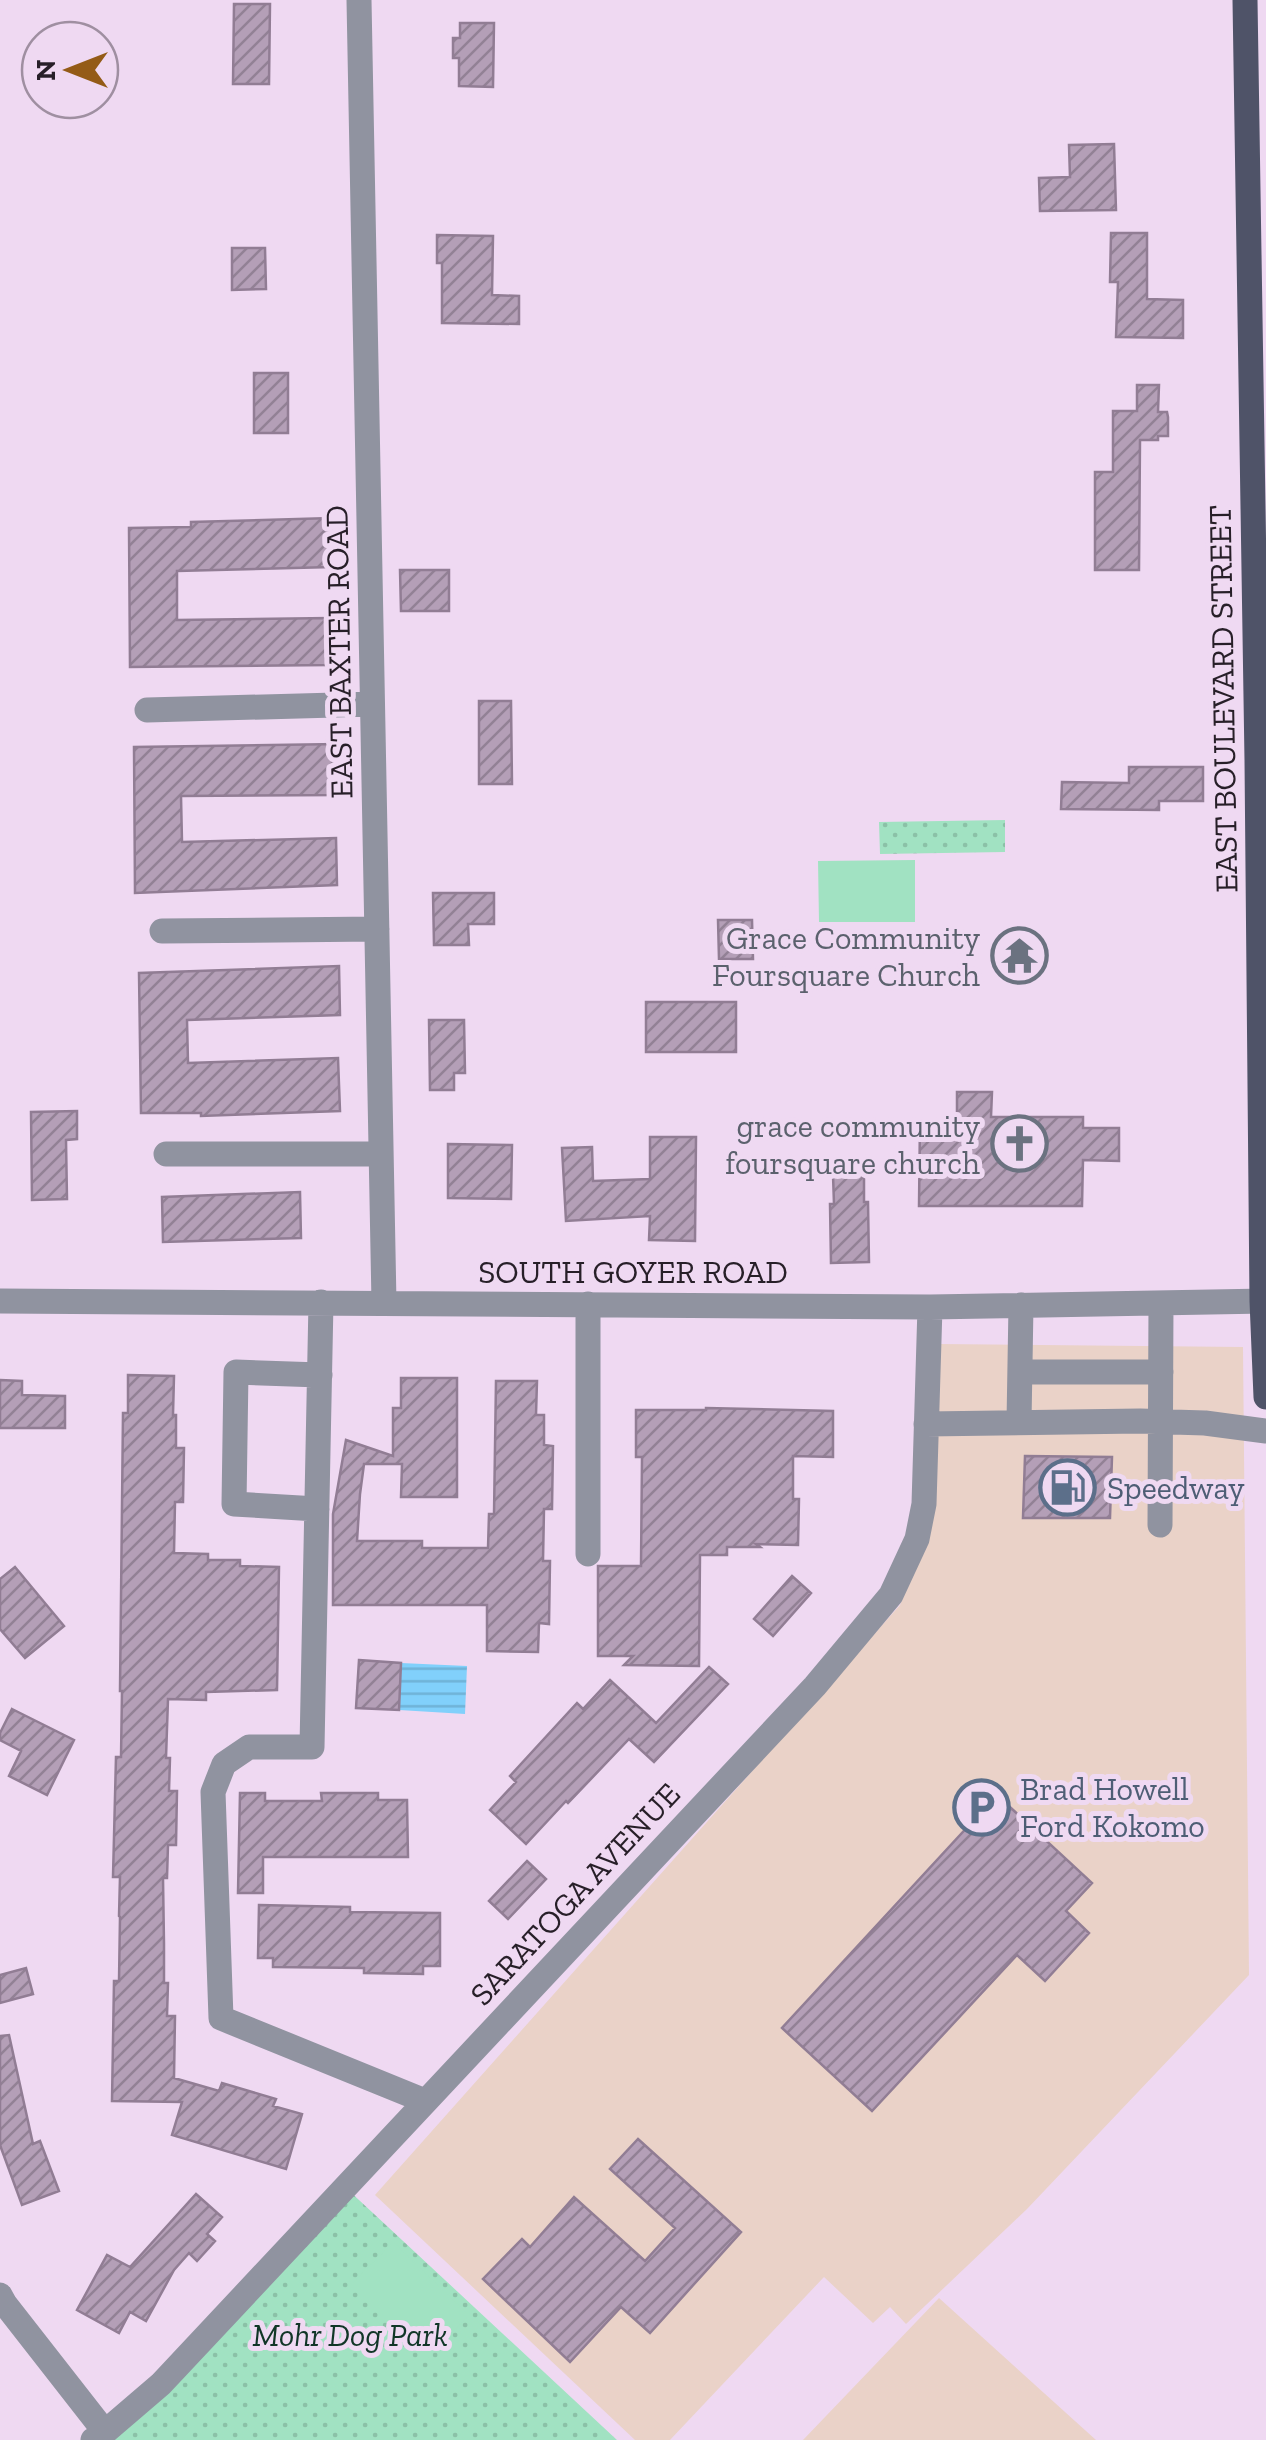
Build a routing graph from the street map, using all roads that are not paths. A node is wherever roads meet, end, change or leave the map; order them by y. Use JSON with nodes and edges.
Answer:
{"nodes":[{"id":1,"x":359,"y":0,"type":"edge"},
{"id":2,"x":1244,"y":0,"type":"edge"},
{"id":3,"x":372,"y":704,"type":"junction"},
{"id":4,"x":147,"y":710,"type":"dead end"},
{"id":5,"x":377,"y":929,"type":"junction"},
{"id":6,"x":162,"y":931,"type":"dead end"},
{"id":7,"x":166,"y":1154,"type":"dead end"},
{"id":8,"x":380,"y":1154,"type":"junction"},
{"id":9,"x":0,"y":1301,"type":"edge"},
{"id":10,"x":1264,"y":1301,"type":"edge"},
{"id":11,"x":321,"y":1302,"type":"junction"},
{"id":12,"x":384,"y":1303,"type":"junction"},
{"id":13,"x":1161,"y":1303,"type":"junction"},
{"id":14,"x":588,"y":1304,"type":"junction"},
{"id":15,"x":1021,"y":1305,"type":"junction"},
{"id":16,"x":930,"y":1307,"type":"junction"},
{"id":17,"x":1020,"y":1372,"type":"junction"},
{"id":18,"x":1161,"y":1372,"type":"junction"},
{"id":19,"x":320,"y":1375,"type":"junction"},
{"id":20,"x":1266,"y":1397,"type":"edge"},
{"id":21,"x":1019,"y":1422,"type":"junction"},
{"id":22,"x":1161,"y":1422,"type":"junction"},
{"id":23,"x":926,"y":1424,"type":"junction"},
{"id":24,"x":1266,"y":1431,"type":"edge"},
{"id":25,"x":317,"y":1509,"type":"junction"},
{"id":26,"x":1160,"y":1525,"type":"dead end"},
{"id":27,"x":588,"y":1554,"type":"dead end"},
{"id":28,"x":425,"y":2101,"type":"junction"},
{"id":29,"x":0,"y":2294,"type":"edge"},
{"id":30,"x":99,"y":2436,"type":"edge"}],
"edges":[{"from":1,"to":3,"type":"street","name":"EAST BAXTER ROAD"},
{"from":2,"to":10,"type":"main road","name":"EAST BOULEVARD STREET"},
{"from":3,"to":4,"type":"street"},
{"from":3,"to":5,"type":"street","name":"EAST BAXTER ROAD"},
{"from":5,"to":6,"type":"street"},
{"from":5,"to":8,"type":"street","name":"EAST BAXTER ROAD"},
{"from":7,"to":8,"type":"street"},
{"from":8,"to":12,"type":"street","name":"EAST BAXTER ROAD"},
{"from":9,"to":11,"type":"street","name":"SOUTH GOYER ROAD"},
{"from":10,"to":13,"type":"street","name":"SOUTH GOYER ROAD"},
{"from":10,"to":20,"type":"main road","name":"EAST BOULEVARD STREET"},
{"from":11,"to":12,"type":"street","name":"SOUTH GOYER ROAD"},
{"from":11,"to":19,"type":"street"},
{"from":12,"to":14,"type":"street","name":"SOUTH GOYER ROAD"},
{"from":13,"to":15,"type":"street","name":"SOUTH GOYER ROAD"},
{"from":13,"to":18,"type":"street"},
{"from":14,"to":16,"type":"street","name":"SOUTH GOYER ROAD"},
{"from":14,"to":27,"type":"street"},
{"from":15,"to":16,"type":"street","name":"SOUTH GOYER ROAD"},
{"from":15,"to":17,"type":"street"},
{"from":16,"to":23,"type":"street","name":"SARATOGA AVENUE"},
{"from":17,"to":18,"type":"street"},
{"from":17,"to":21,"type":"street"},
{"from":18,"to":22,"type":"street"},
{"from":19,"to":25,"type":"street"},
{"from":19,"to":25,"type":"street"},
{"from":21,"to":22,"type":"street"},
{"from":21,"to":23,"type":"street"},
{"from":22,"to":24,"type":"street"},
{"from":22,"to":26,"type":"street"},
{"from":23,"to":28,"type":"street","name":"SARATOGA AVENUE"},
{"from":25,"to":28,"type":"street"},
{"from":28,"to":30,"type":"street","name":"SARATOGA AVENUE"},
{"from":29,"to":30,"type":"street"}]}
